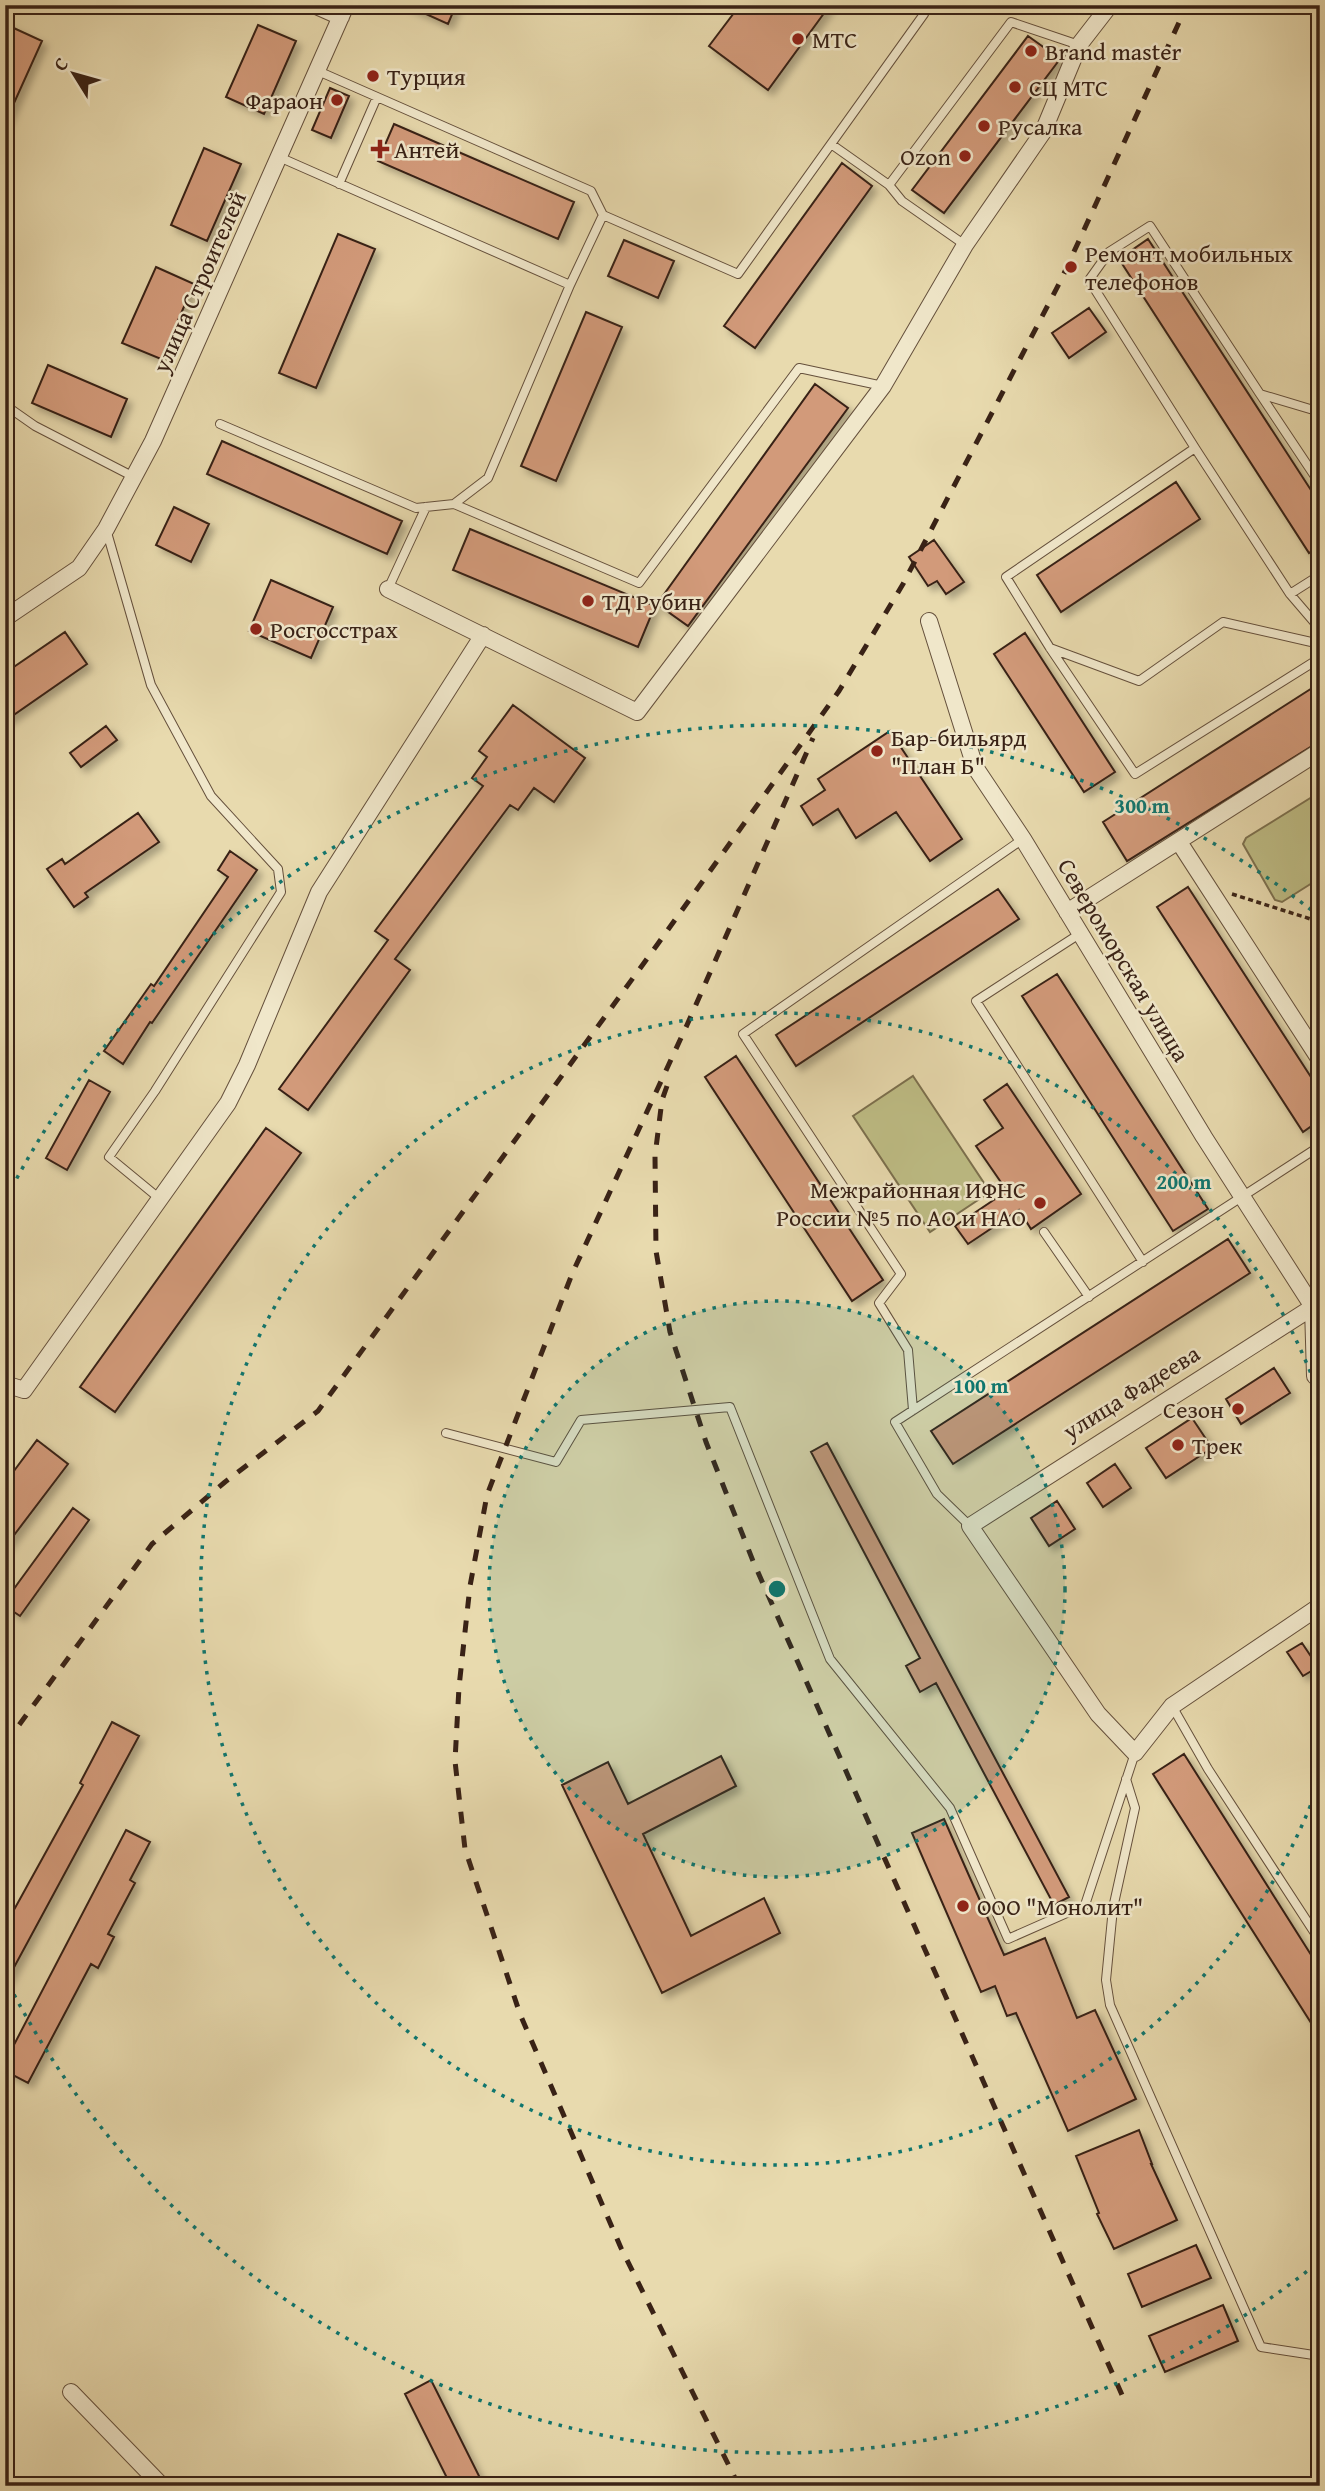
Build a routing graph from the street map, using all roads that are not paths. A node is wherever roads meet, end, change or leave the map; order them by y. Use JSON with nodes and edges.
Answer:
{"nodes":[{"id":1,"x":314,"y":5,"type":"edge"},
{"id":2,"x":928,"y":5,"type":"edge"},
{"id":3,"x":1110,"y":5,"type":"edge"},
{"id":4,"x":343,"y":11,"type":"edge"},
{"id":5,"x":1079,"y":45,"type":"junction"},
{"id":6,"x":318,"y":71,"type":"junction"},
{"id":7,"x":377,"y":97,"type":"junction"},
{"id":8,"x":831,"y":144,"type":"junction"},
{"id":9,"x":279,"y":157,"type":"junction"},
{"id":10,"x":339,"y":184,"type":"junction"},
{"id":11,"x":889,"y":185,"type":"junction"},
{"id":12,"x":603,"y":215,"type":"junction"},
{"id":13,"x":965,"y":245,"type":"junction"},
{"id":14,"x":570,"y":285,"type":"junction"},
{"id":15,"x":883,"y":386,"type":"junction"},
{"id":16,"x":1260,"y":394,"type":"junction"},
{"id":17,"x":5,"y":405,"type":"edge"},
{"id":18,"x":1320,"y":412,"type":"edge"},
{"id":19,"x":220,"y":424,"type":"dead end"},
{"id":20,"x":1195,"y":448,"type":"junction"},
{"id":21,"x":134,"y":477,"type":"junction"},
{"id":22,"x":1320,"y":484,"type":"edge"},
{"id":23,"x":454,"y":504,"type":"junction"},
{"id":24,"x":426,"y":507,"type":"junction"},
{"id":25,"x":106,"y":529,"type":"junction"},
{"id":26,"x":1320,"y":575,"type":"edge"},
{"id":27,"x":388,"y":589,"type":"joint"},
{"id":28,"x":1290,"y":594,"type":"junction"},
{"id":29,"x":5,"y":618,"type":"edge"},
{"id":30,"x":929,"y":621,"type":"dead end"},
{"id":31,"x":1320,"y":629,"type":"edge"},
{"id":32,"x":483,"y":635,"type":"junction"},
{"id":33,"x":1320,"y":644,"type":"edge"},
{"id":34,"x":1051,"y":648,"type":"junction"},
{"id":35,"x":1320,"y":658,"type":"edge"},
{"id":36,"x":1320,"y":751,"type":"edge"},
{"id":37,"x":1023,"y":839,"type":"junction"},
{"id":38,"x":1179,"y":842,"type":"junction"},
{"id":39,"x":1067,"y":912,"type":"junction"},
{"id":40,"x":1081,"y":932,"type":"junction"},
{"id":41,"x":1320,"y":1060,"type":"edge"},
{"id":42,"x":1320,"y":1146,"type":"edge"},
{"id":43,"x":1242,"y":1197,"type":"junction"},
{"id":44,"x":160,"y":1199,"type":"junction"},
{"id":45,"x":1044,"y":1232,"type":"dead end"},
{"id":46,"x":1143,"y":1262,"type":"junction"},
{"id":47,"x":1089,"y":1297,"type":"junction"},
{"id":48,"x":1316,"y":1305,"type":"edge"},
{"id":49,"x":1320,"y":1381,"type":"edge"},
{"id":50,"x":5,"y":1384,"type":"edge"},
{"id":51,"x":913,"y":1410,"type":"junction"},
{"id":52,"x":446,"y":1433,"type":"dead end"},
{"id":53,"x":970,"y":1525,"type":"junction"},
{"id":54,"x":1320,"y":1605,"type":"edge"},
{"id":55,"x":1172,"y":1706,"type":"junction"},
{"id":56,"x":1135,"y":1753,"type":"junction"},
{"id":57,"x":1126,"y":1779,"type":"junction"},
{"id":58,"x":1320,"y":1941,"type":"edge"},
{"id":59,"x":1320,"y":2356,"type":"edge"},
{"id":60,"x":71,"y":2392,"type":"dead end"},
{"id":61,"x":162,"y":2486,"type":"edge"}],
"edges":[{"from":1,"to":4,"type":"street"},
{"from":2,"to":8,"type":"lane"},
{"from":3,"to":5,"type":"street"},
{"from":4,"to":6,"type":"street","name":"улица Строителей"},
{"from":5,"to":11,"type":"lane"},
{"from":5,"to":13,"type":"street"},
{"from":6,"to":7,"type":"lane"},
{"from":6,"to":9,"type":"street","name":"улица Строителей"},
{"from":7,"to":10,"type":"lane"},
{"from":7,"to":12,"type":"lane"},
{"from":8,"to":11,"type":"lane"},
{"from":8,"to":12,"type":"lane"},
{"from":9,"to":10,"type":"lane"},
{"from":9,"to":21,"type":"street","name":"улица Строителей"},
{"from":10,"to":14,"type":"lane"},
{"from":11,"to":13,"type":"lane"},
{"from":12,"to":14,"type":"lane"},
{"from":13,"to":15,"type":"street"},
{"from":14,"to":23,"type":"lane"},
{"from":15,"to":23,"type":"lane"},
{"from":15,"to":32,"type":"street"},
{"from":16,"to":18,"type":"lane"},
{"from":16,"to":20,"type":"lane"},
{"from":16,"to":22,"type":"lane"},
{"from":17,"to":21,"type":"lane"},
{"from":19,"to":24,"type":"lane"},
{"from":20,"to":28,"type":"lane"},
{"from":20,"to":34,"type":"lane"},
{"from":21,"to":25,"type":"street","name":"улица Строителей"},
{"from":23,"to":24,"type":"lane"},
{"from":24,"to":27,"type":"lane"},
{"from":25,"to":29,"type":"street","name":"улица Строителей"},
{"from":25,"to":44,"type":"lane"},
{"from":26,"to":28,"type":"lane"},
{"from":27,"to":32,"type":"street"},
{"from":28,"to":31,"type":"lane"},
{"from":30,"to":37,"type":"street","name":"Североморская улица"},
{"from":32,"to":44,"type":"street"},
{"from":33,"to":34,"type":"lane"},
{"from":34,"to":35,"type":"lane"},
{"from":36,"to":38,"type":"street"},
{"from":37,"to":39,"type":"street","name":"Североморская улица"},
{"from":37,"to":51,"type":"lane"},
{"from":38,"to":39,"type":"street"},
{"from":38,"to":41,"type":"street"},
{"from":39,"to":40,"type":"street","name":"Североморская улица"},
{"from":40,"to":43,"type":"street","name":"Североморская улица"},
{"from":40,"to":46,"type":"lane"},
{"from":42,"to":43,"type":"lane"},
{"from":43,"to":46,"type":"lane"},
{"from":43,"to":48,"type":"street","name":"Североморская улица"},
{"from":44,"to":50,"type":"street"},
{"from":45,"to":47,"type":"lane"},
{"from":46,"to":47,"type":"lane"},
{"from":47,"to":51,"type":"lane"},
{"from":48,"to":49,"type":"street"},
{"from":48,"to":53,"type":"street","name":"улица Фадеева"},
{"from":51,"to":53,"type":"lane"},
{"from":52,"to":57,"type":"lane"},
{"from":53,"to":56,"type":"street"},
{"from":54,"to":55,"type":"street"},
{"from":55,"to":56,"type":"street"},
{"from":55,"to":58,"type":"lane"},
{"from":56,"to":57,"type":"lane"},
{"from":57,"to":59,"type":"lane"},
{"from":60,"to":61,"type":"street"}]}
